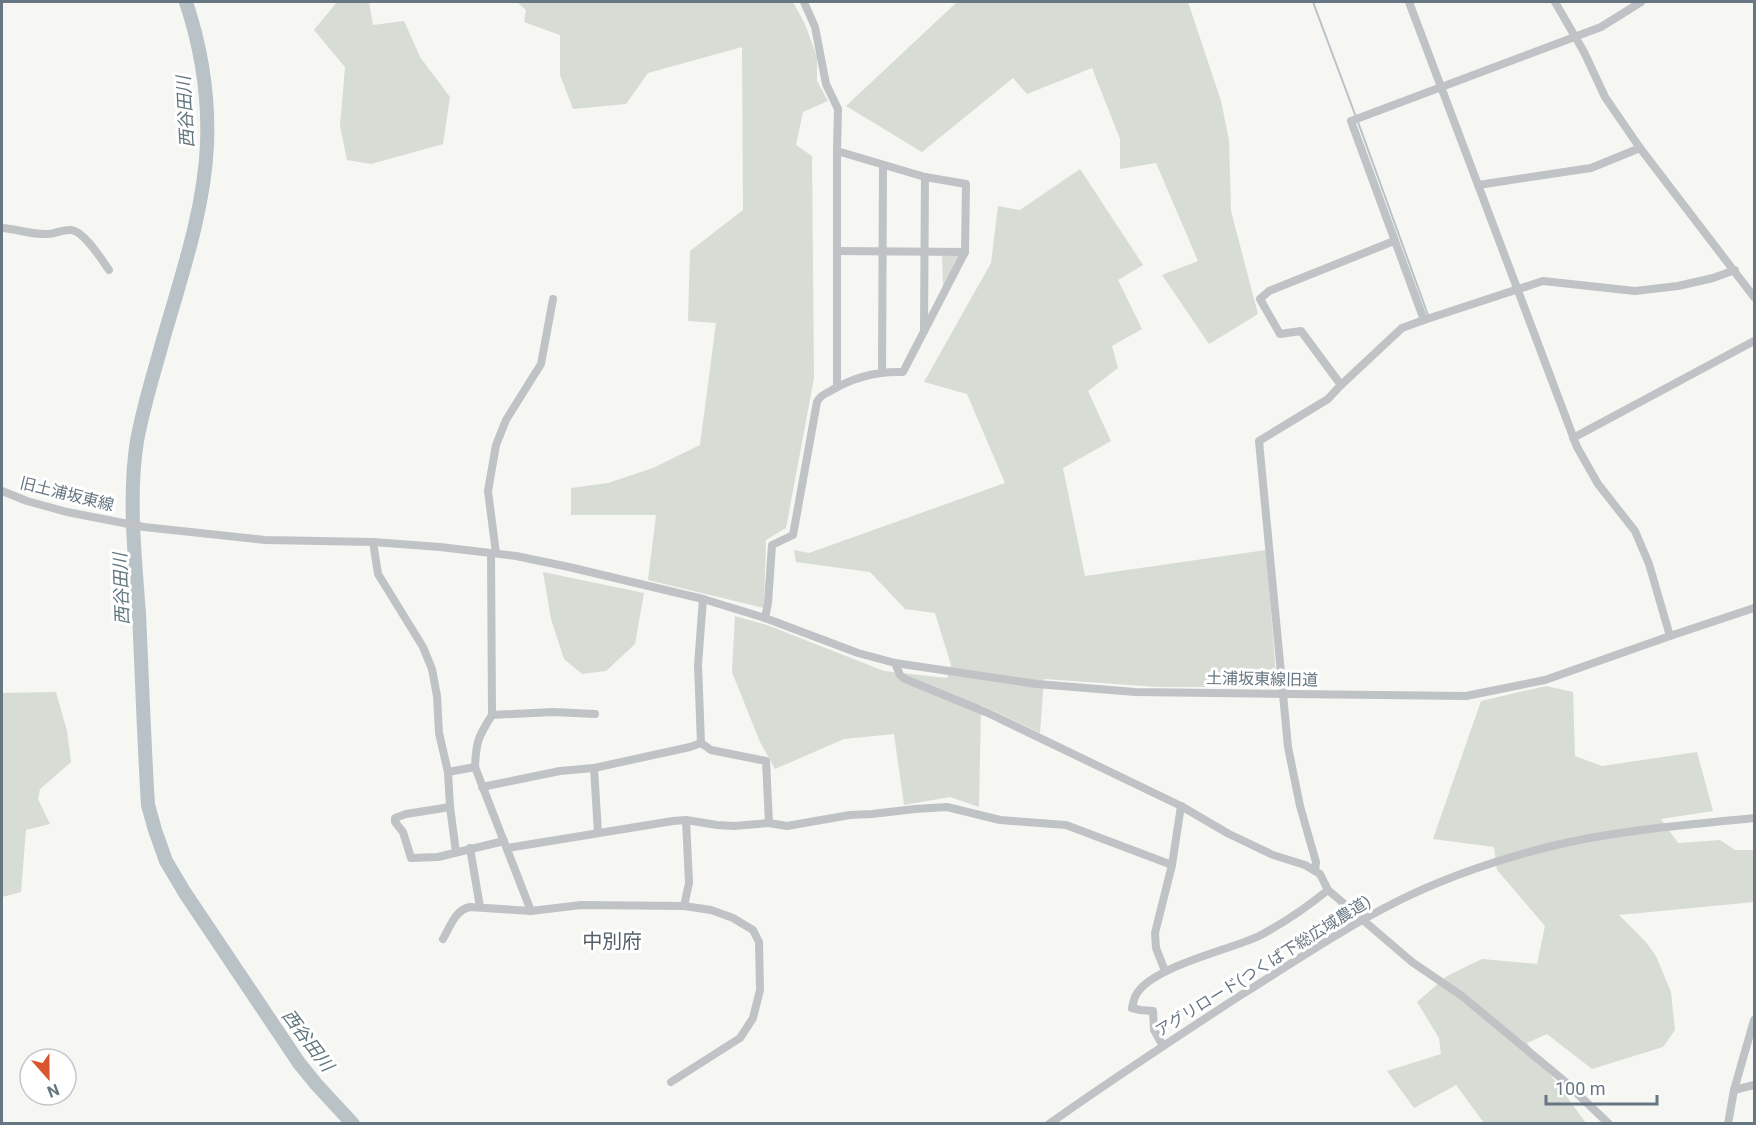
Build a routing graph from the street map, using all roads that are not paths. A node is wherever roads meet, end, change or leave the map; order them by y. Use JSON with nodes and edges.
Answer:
{"nodes":[{"id":1,"x":804,"y":2,"type":"edge"},
{"id":2,"x":1409,"y":2,"type":"edge"},
{"id":3,"x":1556,"y":2,"type":"edge"},
{"id":4,"x":1641,"y":2,"type":"edge"},
{"id":5,"x":1575,"y":36,"type":"junction"},
{"id":6,"x":1441,"y":86,"type":"junction"},
{"id":7,"x":1640,"y":148,"type":"junction"},
{"id":8,"x":837,"y":151,"type":"junction"},
{"id":9,"x":884,"y":165,"type":"junction"},
{"id":10,"x":925,"y":177,"type":"junction"},
{"id":11,"x":1478,"y":185,"type":"junction"},
{"id":12,"x":2,"y":228,"type":"edge"},
{"id":13,"x":1394,"y":241,"type":"junction"},
{"id":14,"x":837,"y":251,"type":"junction"},
{"id":15,"x":882,"y":251,"type":"junction"},
{"id":16,"x":924,"y":252,"type":"junction"},
{"id":17,"x":965,"y":252,"type":"junction"},
{"id":18,"x":109,"y":270,"type":"dead end"},
{"id":19,"x":1735,"y":270,"type":"junction"},
{"id":20,"x":1517,"y":289,"type":"junction"},
{"id":21,"x":1755,"y":297,"type":"edge"},
{"id":22,"x":553,"y":299,"type":"dead end"},
{"id":23,"x":1424,"y":320,"type":"junction"},
{"id":24,"x":924,"y":334,"type":"junction"},
{"id":25,"x":1755,"y":340,"type":"edge"},
{"id":26,"x":882,"y":373,"type":"junction"},
{"id":27,"x":1341,"y":385,"type":"junction"},
{"id":28,"x":837,"y":386,"type":"junction"},
{"id":29,"x":1573,"y":438,"type":"junction"},
{"id":30,"x":2,"y":491,"type":"edge"},
{"id":31,"x":373,"y":542,"type":"junction"},
{"id":32,"x":440,"y":548,"type":"joint"},
{"id":33,"x":494,"y":553,"type":"junction"},
{"id":34,"x":703,"y":599,"type":"junction"},
{"id":35,"x":1755,"y":608,"type":"edge"},
{"id":36,"x":765,"y":618,"type":"junction"},
{"id":37,"x":1670,"y":636,"type":"junction"},
{"id":38,"x":895,"y":663,"type":"junction"},
{"id":39,"x":1283,"y":694,"type":"junction"},
{"id":40,"x":595,"y":714,"type":"dead end"},
{"id":41,"x":492,"y":716,"type":"junction"},
{"id":42,"x":701,"y":743,"type":"junction"},
{"id":43,"x":475,"y":767,"type":"junction"},
{"id":44,"x":594,"y":768,"type":"junction"},
{"id":45,"x":448,"y":772,"type":"junction"},
{"id":46,"x":482,"y":787,"type":"junction"},
{"id":47,"x":1181,"y":806,"type":"junction"},
{"id":48,"x":450,"y":807,"type":"junction"},
{"id":49,"x":1755,"y":818,"type":"edge"},
{"id":50,"x":686,"y":820,"type":"junction"},
{"id":51,"x":769,"y":823,"type":"junction"},
{"id":52,"x":598,"y":833,"type":"junction"},
{"id":53,"x":506,"y":845,"type":"junction"},
{"id":54,"x":470,"y":848,"type":"junction"},
{"id":55,"x":456,"y":852,"type":"junction"},
{"id":56,"x":1172,"y":866,"type":"junction"},
{"id":57,"x":1315,"y":870,"type":"junction"},
{"id":58,"x":1328,"y":890,"type":"junction"},
{"id":59,"x":684,"y":906,"type":"junction"},
{"id":60,"x":480,"y":907,"type":"junction"},
{"id":61,"x":531,"y":911,"type":"junction"},
{"id":62,"x":1363,"y":920,"type":"junction"},
{"id":63,"x":443,"y":939,"type":"dead end"},
{"id":64,"x":1165,"y":971,"type":"junction"},
{"id":65,"x":1755,"y":1020,"type":"edge"},
{"id":66,"x":1162,"y":1046,"type":"junction"},
{"id":67,"x":671,"y":1082,"type":"dead end"},
{"id":68,"x":1754,"y":1085,"type":"edge"},
{"id":69,"x":1734,"y":1090,"type":"junction"},
{"id":70,"x":1049,"y":1124,"type":"edge"},
{"id":71,"x":1609,"y":1124,"type":"edge"},
{"id":72,"x":1728,"y":1124,"type":"edge"}],
"edges":[{"from":1,"to":8,"type":"street"},
{"from":2,"to":6,"type":"street"},
{"from":3,"to":5,"type":"street"},
{"from":4,"to":5,"type":"street"},
{"from":5,"to":6,"type":"street"},
{"from":5,"to":7,"type":"street"},
{"from":6,"to":11,"type":"street"},
{"from":6,"to":13,"type":"street"},
{"from":7,"to":11,"type":"street"},
{"from":7,"to":19,"type":"street"},
{"from":8,"to":9,"type":"street"},
{"from":8,"to":14,"type":"street"},
{"from":9,"to":10,"type":"street"},
{"from":9,"to":15,"type":"street"},
{"from":10,"to":16,"type":"street"},
{"from":10,"to":17,"type":"street"},
{"from":11,"to":20,"type":"street"},
{"from":12,"to":18,"type":"street"},
{"from":13,"to":23,"type":"street"},
{"from":13,"to":27,"type":"street"},
{"from":14,"to":15,"type":"street"},
{"from":14,"to":28,"type":"street"},
{"from":15,"to":16,"type":"street"},
{"from":15,"to":26,"type":"street"},
{"from":16,"to":17,"type":"street"},
{"from":16,"to":24,"type":"street"},
{"from":17,"to":24,"type":"street"},
{"from":19,"to":20,"type":"street"},
{"from":19,"to":21,"type":"street"},
{"from":20,"to":23,"type":"street"},
{"from":20,"to":29,"type":"street"},
{"from":22,"to":33,"type":"street"},
{"from":23,"to":27,"type":"street"},
{"from":24,"to":26,"type":"street"},
{"from":25,"to":29,"type":"street"},
{"from":26,"to":28,"type":"street"},
{"from":27,"to":39,"type":"street"},
{"from":28,"to":36,"type":"street"},
{"from":29,"to":37,"type":"street"},
{"from":30,"to":31,"type":"street","name":"旧土浦坂東線"},
{"from":31,"to":32,"type":"street","name":"旧土浦坂東線"},
{"from":31,"to":45,"type":"street"},
{"from":32,"to":33,"type":"street","name":"土浦坂東線旧道"},
{"from":33,"to":34,"type":"street","name":"土浦坂東線旧道"},
{"from":33,"to":41,"type":"street"},
{"from":34,"to":36,"type":"street","name":"土浦坂東線旧道"},
{"from":34,"to":42,"type":"street"},
{"from":35,"to":37,"type":"street","name":"土浦坂東線旧道"},
{"from":36,"to":38,"type":"street","name":"土浦坂東線旧道"},
{"from":37,"to":39,"type":"street","name":"土浦坂東線旧道"},
{"from":38,"to":39,"type":"street","name":"土浦坂東線旧道"},
{"from":38,"to":47,"type":"street"},
{"from":39,"to":57,"type":"street"},
{"from":40,"to":41,"type":"street"},
{"from":41,"to":43,"type":"street"},
{"from":42,"to":44,"type":"street"},
{"from":42,"to":51,"type":"street"},
{"from":43,"to":45,"type":"street"},
{"from":43,"to":46,"type":"street"},
{"from":44,"to":46,"type":"street"},
{"from":44,"to":52,"type":"street"},
{"from":45,"to":48,"type":"street"},
{"from":46,"to":53,"type":"street"},
{"from":47,"to":56,"type":"street"},
{"from":47,"to":57,"type":"street"},
{"from":48,"to":55,"type":"street"},
{"from":48,"to":55,"type":"street"},
{"from":49,"to":62,"type":"street","name":"アグリロード(つくば下総広域農道)"},
{"from":50,"to":51,"type":"street"},
{"from":50,"to":52,"type":"street"},
{"from":50,"to":59,"type":"street"},
{"from":51,"to":56,"type":"street"},
{"from":52,"to":53,"type":"street"},
{"from":53,"to":54,"type":"street"},
{"from":53,"to":61,"type":"street"},
{"from":54,"to":55,"type":"street"},
{"from":54,"to":60,"type":"street"},
{"from":56,"to":64,"type":"street"},
{"from":57,"to":58,"type":"street"},
{"from":58,"to":62,"type":"street"},
{"from":58,"to":64,"type":"street"},
{"from":59,"to":61,"type":"street"},
{"from":59,"to":67,"type":"street"},
{"from":60,"to":61,"type":"street"},
{"from":60,"to":63,"type":"street"},
{"from":62,"to":66,"type":"street","name":"アグリロード(つくば下総広域農道)"},
{"from":62,"to":71,"type":"street"},
{"from":64,"to":66,"type":"street"},
{"from":65,"to":69,"type":"street"},
{"from":66,"to":70,"type":"street","name":"アグリロード(つくば下総広域農道)"},
{"from":68,"to":69,"type":"street"},
{"from":69,"to":72,"type":"street"}]}
